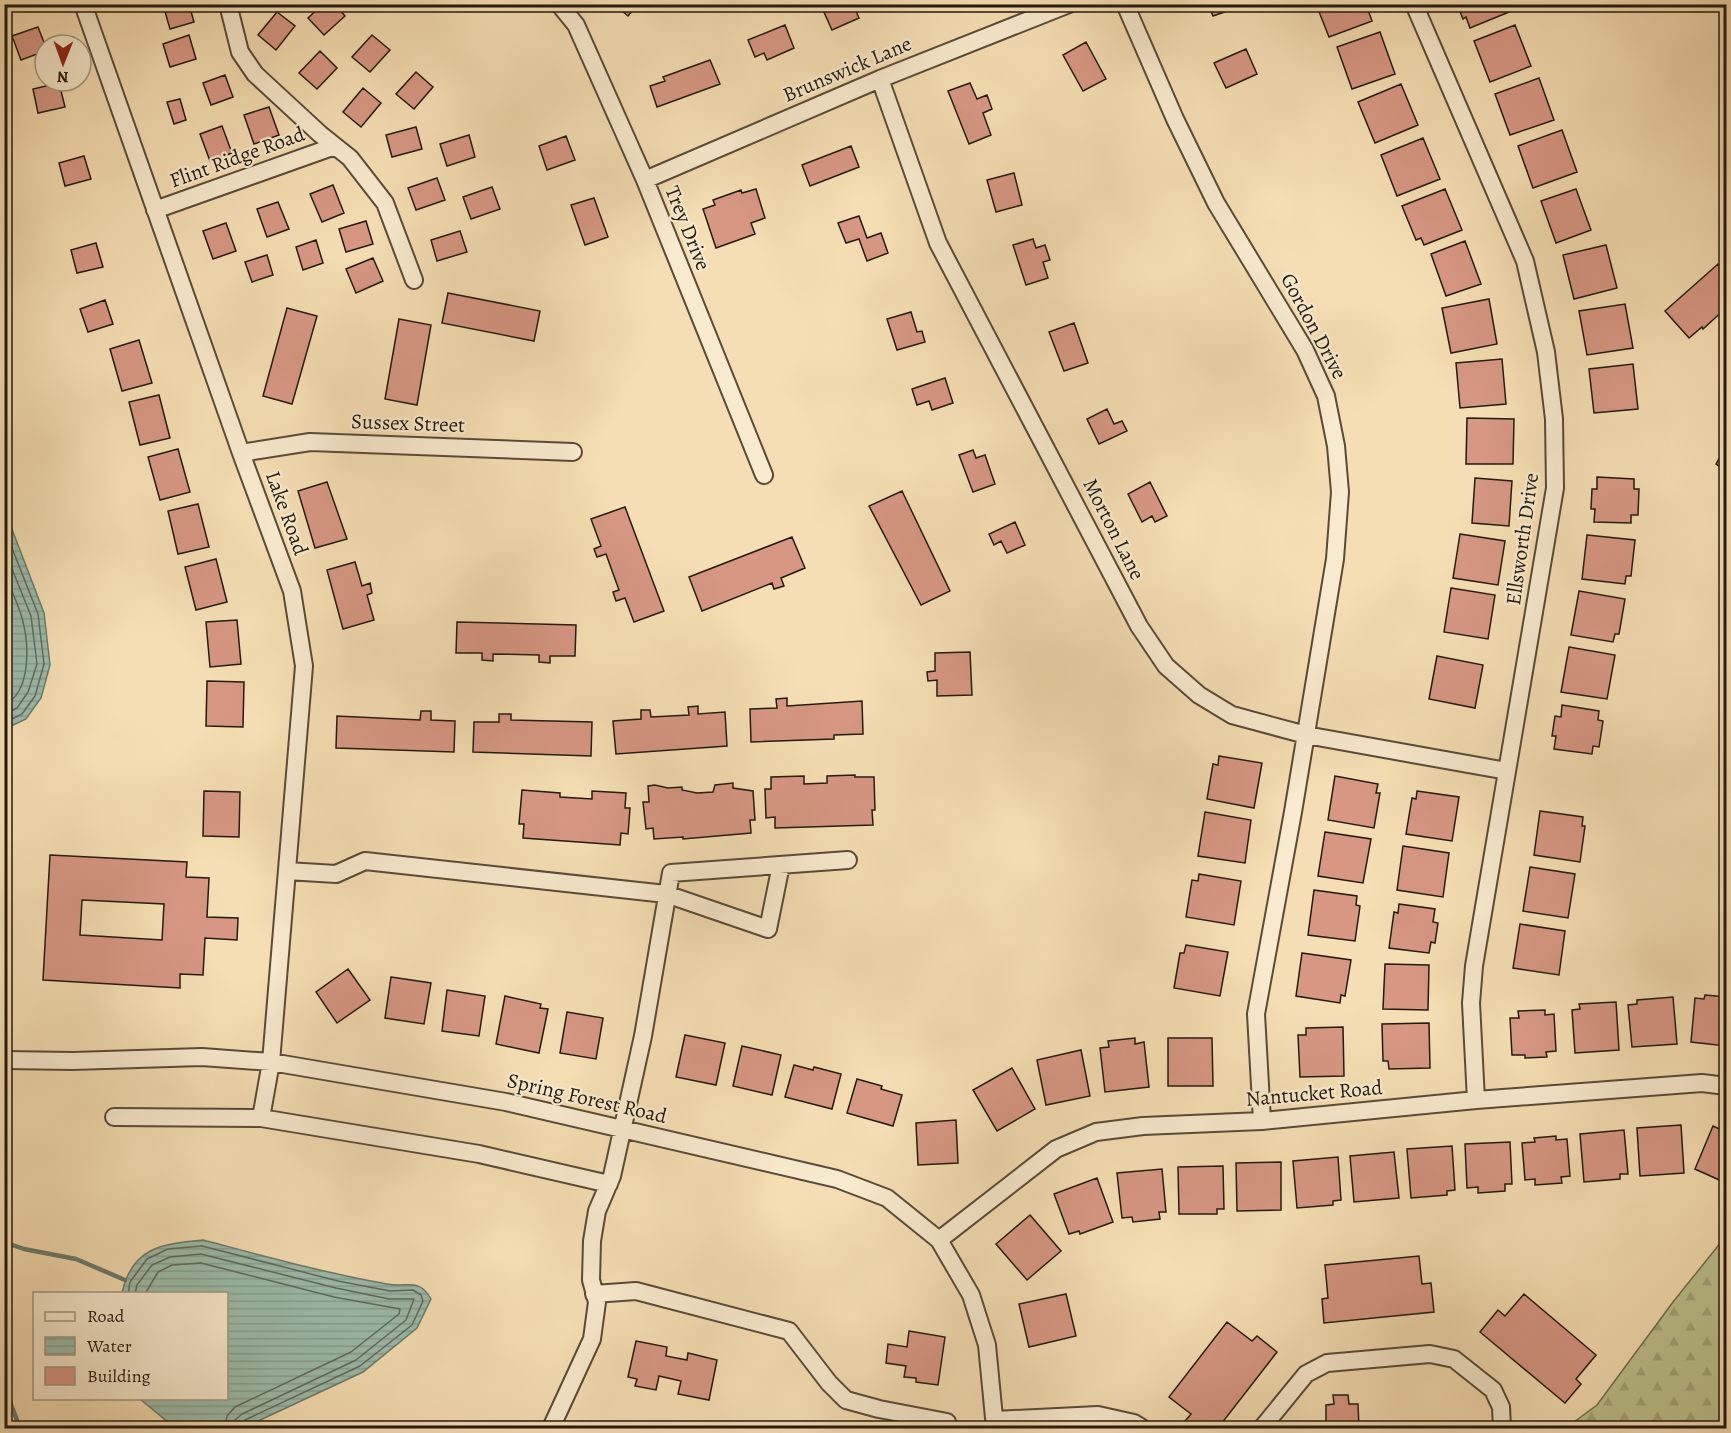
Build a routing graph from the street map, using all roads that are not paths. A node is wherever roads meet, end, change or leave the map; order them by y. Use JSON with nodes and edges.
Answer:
{"nodes":[{"id":1,"x":83,"y":4,"type":"edge"},
{"id":2,"x":228,"y":4,"type":"edge"},
{"id":3,"x":559,"y":4,"type":"edge"},
{"id":4,"x":1069,"y":4,"type":"edge"},
{"id":5,"x":1125,"y":4,"type":"edge"},
{"id":6,"x":1414,"y":4,"type":"edge"},
{"id":7,"x":880,"y":79,"type":"junction"},
{"id":8,"x":335,"y":146,"type":"junction"},
{"id":9,"x":645,"y":180,"type":"junction"},
{"id":10,"x":155,"y":210,"type":"junction"},
{"id":11,"x":414,"y":280,"type":"dead end"},
{"id":12,"x":573,"y":452,"type":"dead end"},
{"id":13,"x":241,"y":453,"type":"junction"},
{"id":14,"x":764,"y":475,"type":"dead end"},
{"id":15,"x":1306,"y":735,"type":"junction"},
{"id":16,"x":1507,"y":771,"type":"junction"},
{"id":17,"x":848,"y":860,"type":"dead end"},
{"id":18,"x":781,"y":865,"type":"junction"},
{"id":19,"x":287,"y":871,"type":"junction"},
{"id":20,"x":666,"y":894,"type":"junction"},
{"id":21,"x":4,"y":1060,"type":"edge"},
{"id":22,"x":271,"y":1062,"type":"junction"},
{"id":23,"x":1726,"y":1086,"type":"edge"},
{"id":24,"x":1476,"y":1100,"type":"junction"},
{"id":25,"x":114,"y":1118,"type":"dead end"},
{"id":26,"x":261,"y":1118,"type":"junction"},
{"id":27,"x":1262,"y":1121,"type":"junction"},
{"id":28,"x":622,"y":1130,"type":"junction"},
{"id":29,"x":609,"y":1184,"type":"junction"},
{"id":30,"x":939,"y":1240,"type":"junction"},
{"id":31,"x":594,"y":1294,"type":"junction"},
{"id":32,"x":947,"y":1422,"type":"dead end"},
{"id":33,"x":995,"y":1424,"type":"edge"},
{"id":34,"x":551,"y":1428,"type":"edge"},
{"id":35,"x":1142,"y":1428,"type":"edge"},
{"id":36,"x":1262,"y":1428,"type":"edge"},
{"id":37,"x":1502,"y":1428,"type":"edge"}],
"edges":[{"from":1,"to":10,"type":"street","name":"Lake Road"},
{"from":2,"to":8,"type":"street","name":"Flint Ridge Road"},
{"from":3,"to":9,"type":"street","name":"Trey Drive"},
{"from":4,"to":7,"type":"street","name":"Brunswick Lane"},
{"from":5,"to":15,"type":"street","name":"Gordon Drive"},
{"from":6,"to":16,"type":"street","name":"Ellsworth Drive"},
{"from":7,"to":9,"type":"street","name":"Brunswick Lane"},
{"from":7,"to":15,"type":"street","name":"Morton Lane"},
{"from":8,"to":10,"type":"street","name":"Flint Ridge Road"},
{"from":8,"to":11,"type":"street","name":"Flint Ridge Road"},
{"from":9,"to":14,"type":"street","name":"Trey Drive"},
{"from":10,"to":13,"type":"street","name":"Lake Road"},
{"from":12,"to":13,"type":"street","name":"Sussex Street"},
{"from":13,"to":19,"type":"street","name":"Lake Road"},
{"from":15,"to":16,"type":"street","name":"Morton Lane"},
{"from":15,"to":27,"type":"street","name":"Gordon Drive"},
{"from":16,"to":24,"type":"street","name":"Ellsworth Drive"},
{"from":17,"to":18,"type":"street"},
{"from":18,"to":20,"type":"street"},
{"from":18,"to":20,"type":"street"},
{"from":19,"to":20,"type":"street"},
{"from":19,"to":22,"type":"street","name":"Lake Road"},
{"from":20,"to":28,"type":"street"},
{"from":21,"to":22,"type":"street","name":"Spring Forest Road"},
{"from":22,"to":26,"type":"street","name":"Lake Road"},
{"from":22,"to":28,"type":"street","name":"Spring Forest Road"},
{"from":23,"to":24,"type":"street","name":"Nantucket Road"},
{"from":24,"to":27,"type":"street","name":"Nantucket Road"},
{"from":25,"to":26,"type":"street"},
{"from":26,"to":29,"type":"street"},
{"from":27,"to":30,"type":"street","name":"Nantucket Road"},
{"from":28,"to":29,"type":"street"},
{"from":28,"to":30,"type":"street","name":"Spring Forest Road"},
{"from":29,"to":31,"type":"street"},
{"from":30,"to":33,"type":"street","name":"Spring Forest Road"},
{"from":31,"to":32,"type":"street"},
{"from":31,"to":34,"type":"street"},
{"from":33,"to":35,"type":"street"},
{"from":36,"to":37,"type":"street"}]}
